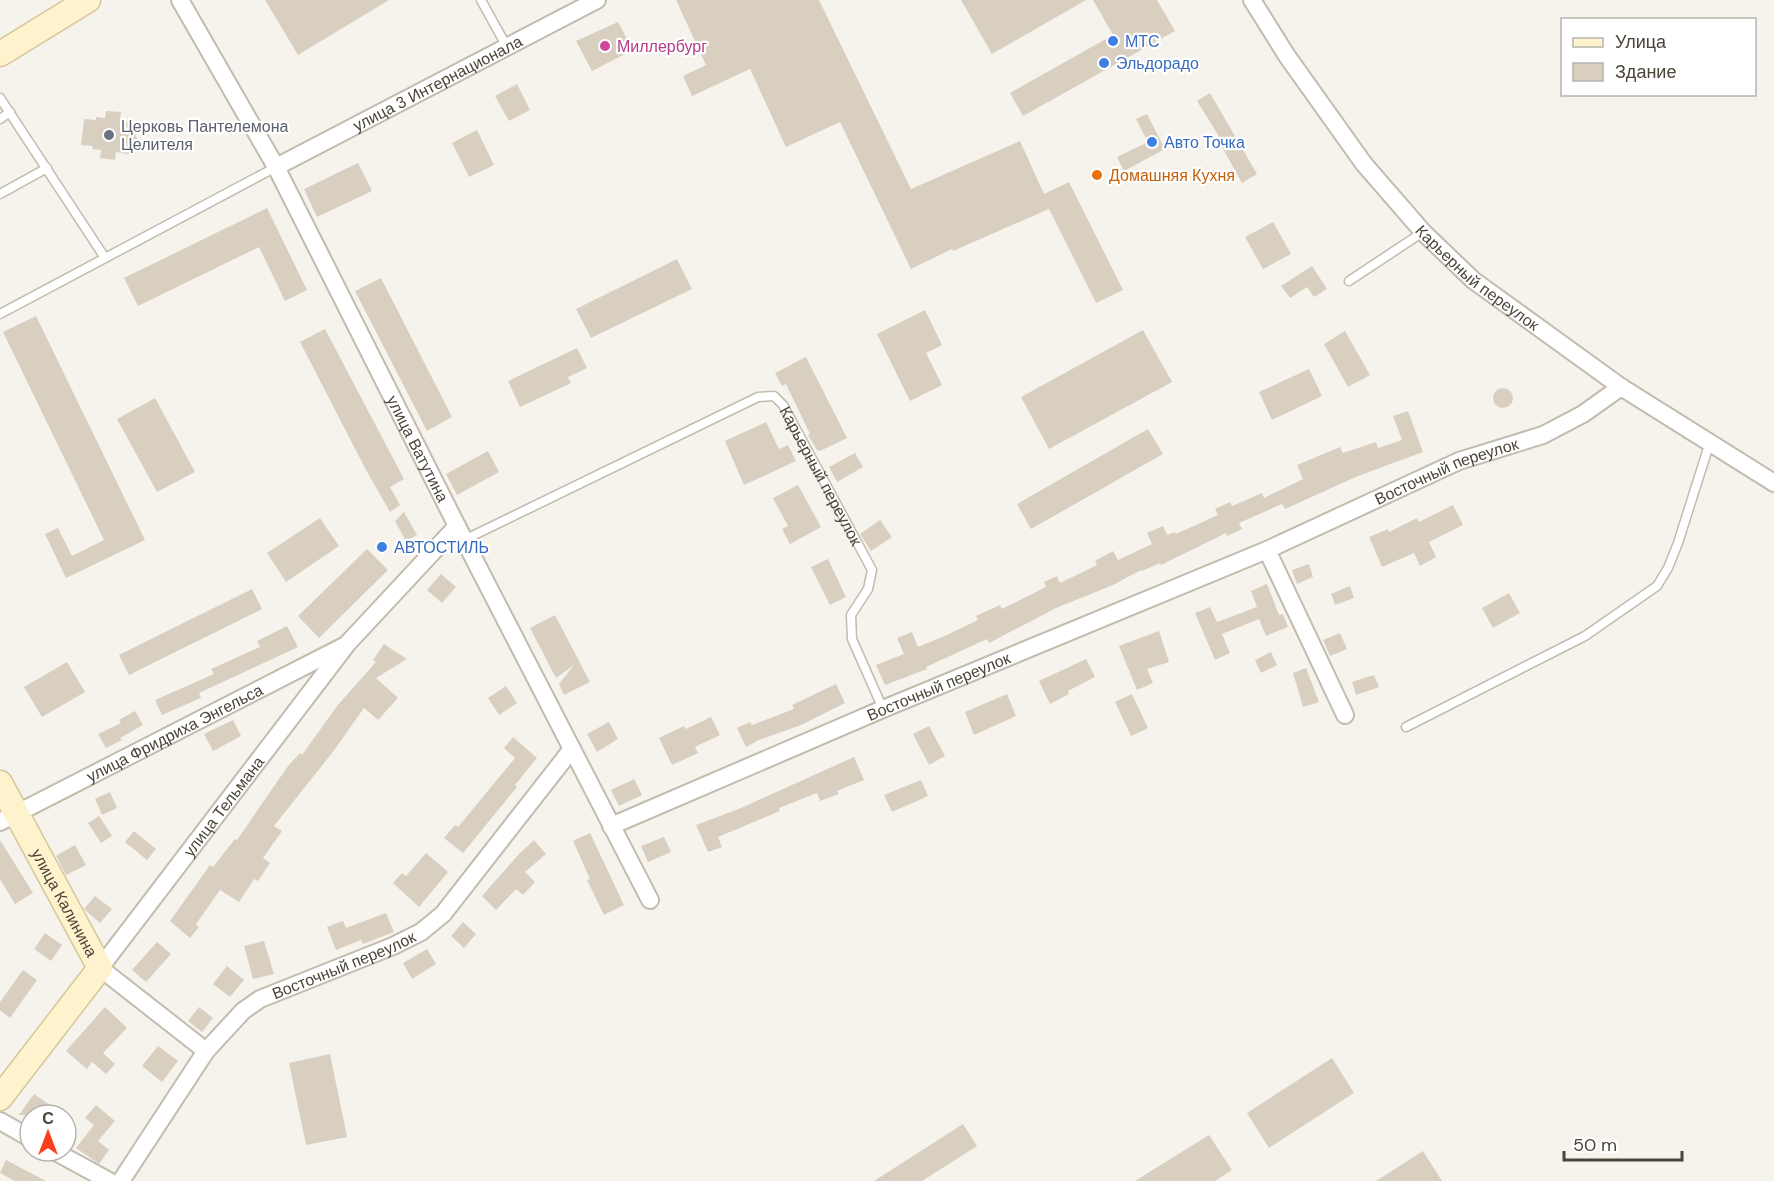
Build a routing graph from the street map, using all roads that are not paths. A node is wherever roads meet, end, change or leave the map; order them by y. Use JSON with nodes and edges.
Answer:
{"nodes":[{"id":1,"x":88,"y":0,"type":"edge"},
{"id":2,"x":180,"y":0,"type":"edge"},
{"id":3,"x":481,"y":0,"type":"edge"},
{"id":4,"x":597,"y":0,"type":"edge"},
{"id":5,"x":1252,"y":0,"type":"edge"},
{"id":6,"x":507,"y":47,"type":"junction"},
{"id":7,"x":0,"y":54,"type":"edge"},
{"id":8,"x":0,"y":98,"type":"edge"},
{"id":9,"x":10,"y":112,"type":"junction"},
{"id":10,"x":0,"y":118,"type":"edge"},
{"id":11,"x":276,"y":167,"type":"junction"},
{"id":12,"x":46,"y":168,"type":"junction"},
{"id":13,"x":0,"y":194,"type":"edge"},
{"id":14,"x":1423,"y":232,"type":"junction"},
{"id":15,"x":105,"y":258,"type":"junction"},
{"id":16,"x":1349,"y":281,"type":"dead end"},
{"id":17,"x":0,"y":314,"type":"edge"},
{"id":18,"x":1621,"y":387,"type":"junction"},
{"id":19,"x":1710,"y":442,"type":"junction"},
{"id":20,"x":1774,"y":483,"type":"edge"},
{"id":21,"x":460,"y":533,"type":"junction"},
{"id":22,"x":1267,"y":550,"type":"junction"},
{"id":23,"x":348,"y":643,"type":"junction"},
{"id":24,"x":883,"y":709,"type":"junction"},
{"id":25,"x":1345,"y":716,"type":"dead end"},
{"id":26,"x":1406,"y":727,"type":"dead end"},
{"id":27,"x":572,"y":749,"type":"junction"},
{"id":28,"x":0,"y":783,"type":"edge"},
{"id":29,"x":7,"y":818,"type":"edge"},
{"id":30,"x":611,"y":825,"type":"junction"},
{"id":31,"x":650,"y":900,"type":"dead end"},
{"id":32,"x":100,"y":968,"type":"junction"},
{"id":33,"x":206,"y":1051,"type":"junction"},
{"id":34,"x":0,"y":1098,"type":"edge"},
{"id":35,"x":0,"y":1121,"type":"edge"},
{"id":36,"x":18,"y":1131,"type":"edge"},
{"id":37,"x":76,"y":1163,"type":"edge"},
{"id":38,"x":109,"y":1181,"type":"edge"},
{"id":39,"x":122,"y":1181,"type":"edge"}],
"edges":[{"from":1,"to":7,"type":"street"},
{"from":2,"to":11,"type":"street","name":"улица Ватутина"},
{"from":3,"to":6,"type":"lane"},
{"from":4,"to":6,"type":"street","name":"улица 3 Интернационала"},
{"from":5,"to":14,"type":"street","name":"Карьерный переулок"},
{"from":6,"to":11,"type":"street","name":"улица 3 Интернационала"},
{"from":8,"to":9,"type":"lane"},
{"from":9,"to":10,"type":"lane"},
{"from":9,"to":12,"type":"lane"},
{"from":11,"to":15,"type":"lane"},
{"from":11,"to":21,"type":"street","name":"улица Ватутина"},
{"from":12,"to":13,"type":"lane"},
{"from":12,"to":15,"type":"lane"},
{"from":14,"to":16,"type":"lane"},
{"from":14,"to":18,"type":"street","name":"Карьерный переулок"},
{"from":15,"to":17,"type":"lane"},
{"from":18,"to":19,"type":"street","name":"Карьерный переулок"},
{"from":18,"to":22,"type":"street","name":"Восточный переулок"},
{"from":19,"to":20,"type":"street","name":"Карьерный переулок"},
{"from":19,"to":26,"type":"lane"},
{"from":21,"to":23,"type":"street","name":"улица Тельмана"},
{"from":21,"to":24,"type":"lane","name":"Карьерный переулок"},
{"from":21,"to":27,"type":"street","name":"улица Ватутина"},
{"from":22,"to":24,"type":"street","name":"Восточный переулок"},
{"from":22,"to":25,"type":"street"},
{"from":23,"to":29,"type":"street","name":"улица Фридриха Энгельса"},
{"from":23,"to":32,"type":"street","name":"улица Тельмана"},
{"from":24,"to":30,"type":"street","name":"Восточный переулок"},
{"from":27,"to":30,"type":"street","name":"улица Ватутина"},
{"from":27,"to":33,"type":"street","name":"Восточный переулок"},
{"from":28,"to":29,"type":"street","name":"улица Калинина"},
{"from":29,"to":32,"type":"street","name":"улица Калинина"},
{"from":30,"to":31,"type":"street","name":"улица Ватутина"},
{"from":32,"to":33,"type":"street","name":"улица Калинина"},
{"from":32,"to":34,"type":"street","name":"улица Тельмана"},
{"from":33,"to":39,"type":"street","name":"Восточный переулок"},
{"from":35,"to":36,"type":"street"},
{"from":37,"to":38,"type":"street"}]}
